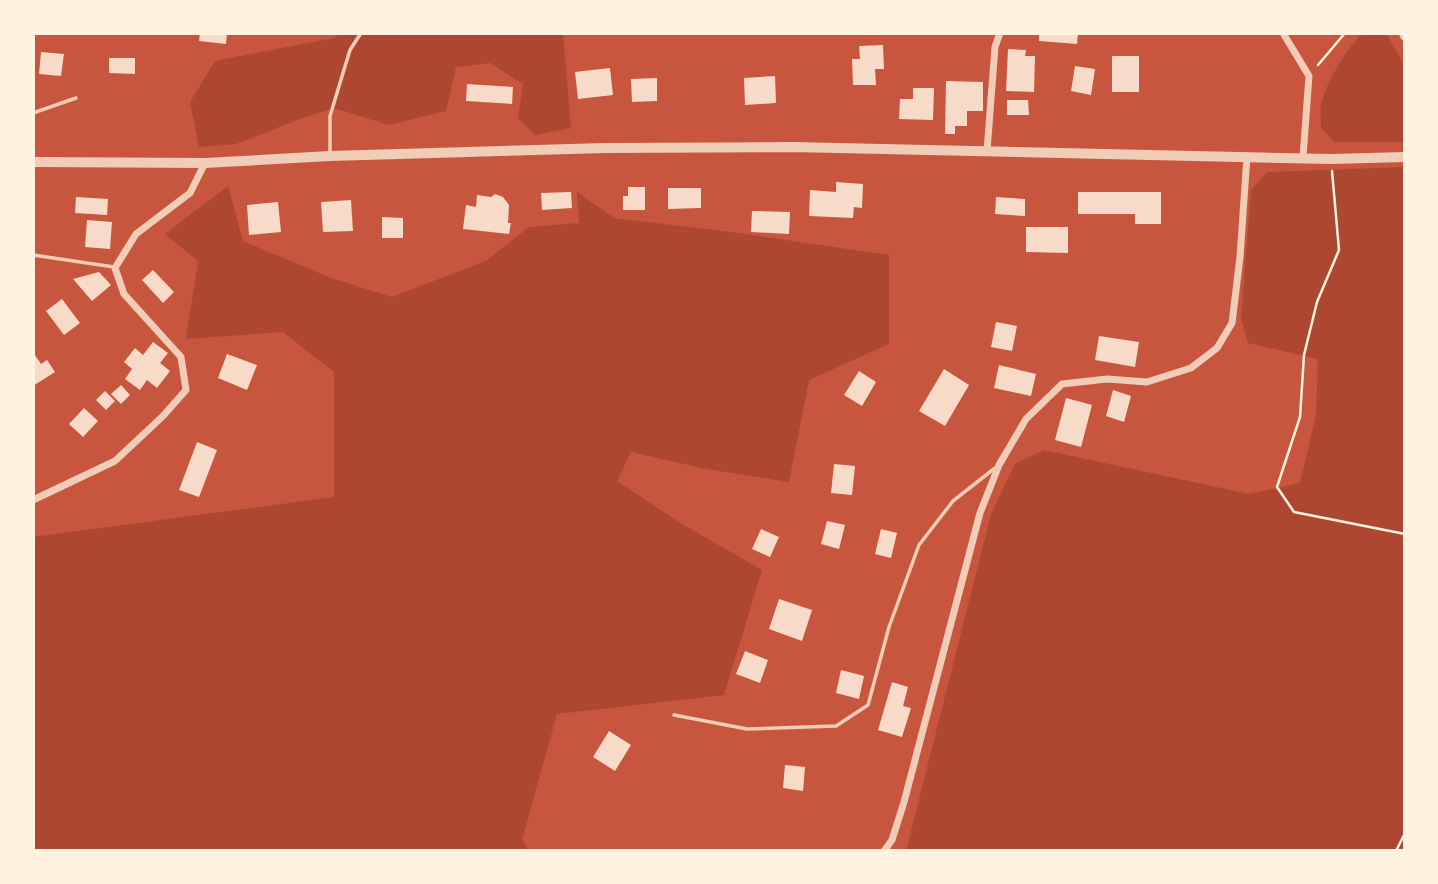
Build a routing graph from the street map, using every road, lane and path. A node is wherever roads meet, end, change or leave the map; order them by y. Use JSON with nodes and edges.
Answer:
{"nodes":[{"id":1,"x":361,"y":33,"type":"edge"},
{"id":2,"x":1000,"y":33,"type":"edge"},
{"id":3,"x":1283,"y":33,"type":"edge"},
{"id":4,"x":1345,"y":33,"type":"edge"},
{"id":5,"x":1309,"y":76,"type":"junction"},
{"id":6,"x":76,"y":97,"type":"dead end"},
{"id":7,"x":33,"y":113,"type":"edge"},
{"id":8,"x":987,"y":151,"type":"junction"},
{"id":9,"x":330,"y":156,"type":"junction"},
{"id":10,"x":1247,"y":156,"type":"junction"},
{"id":11,"x":1405,"y":157,"type":"edge"},
{"id":12,"x":1303,"y":158,"type":"junction"},
{"id":13,"x":1331,"y":159,"type":"junction"},
{"id":14,"x":33,"y":162,"type":"edge"},
{"id":15,"x":205,"y":163,"type":"junction"},
{"id":16,"x":33,"y":254,"type":"edge"},
{"id":17,"x":115,"y":268,"type":"junction"},
{"id":18,"x":999,"y":465,"type":"junction"},
{"id":19,"x":33,"y":500,"type":"edge"},
{"id":20,"x":1405,"y":534,"type":"edge"},
{"id":21,"x":674,"y":715,"type":"dead end"},
{"id":22,"x":1405,"y":833,"type":"edge"},
{"id":23,"x":884,"y":851,"type":"edge"},
{"id":24,"x":1396,"y":851,"type":"edge"}],
"edges":[{"from":1,"to":9,"type":"lane"},
{"from":2,"to":8,"type":"street"},
{"from":3,"to":5,"type":"street"},
{"from":4,"to":5,"type":"path"},
{"from":5,"to":12,"type":"street"},
{"from":6,"to":7,"type":"lane"},
{"from":8,"to":9,"type":"street"},
{"from":8,"to":10,"type":"street"},
{"from":9,"to":15,"type":"street"},
{"from":10,"to":12,"type":"street"},
{"from":10,"to":18,"type":"street"},
{"from":11,"to":13,"type":"street"},
{"from":12,"to":13,"type":"street"},
{"from":13,"to":20,"type":"path"},
{"from":14,"to":15,"type":"street"},
{"from":15,"to":17,"type":"street"},
{"from":16,"to":17,"type":"lane"},
{"from":17,"to":19,"type":"street"},
{"from":18,"to":21,"type":"lane"},
{"from":18,"to":23,"type":"street"},
{"from":22,"to":24,"type":"path"}]}
